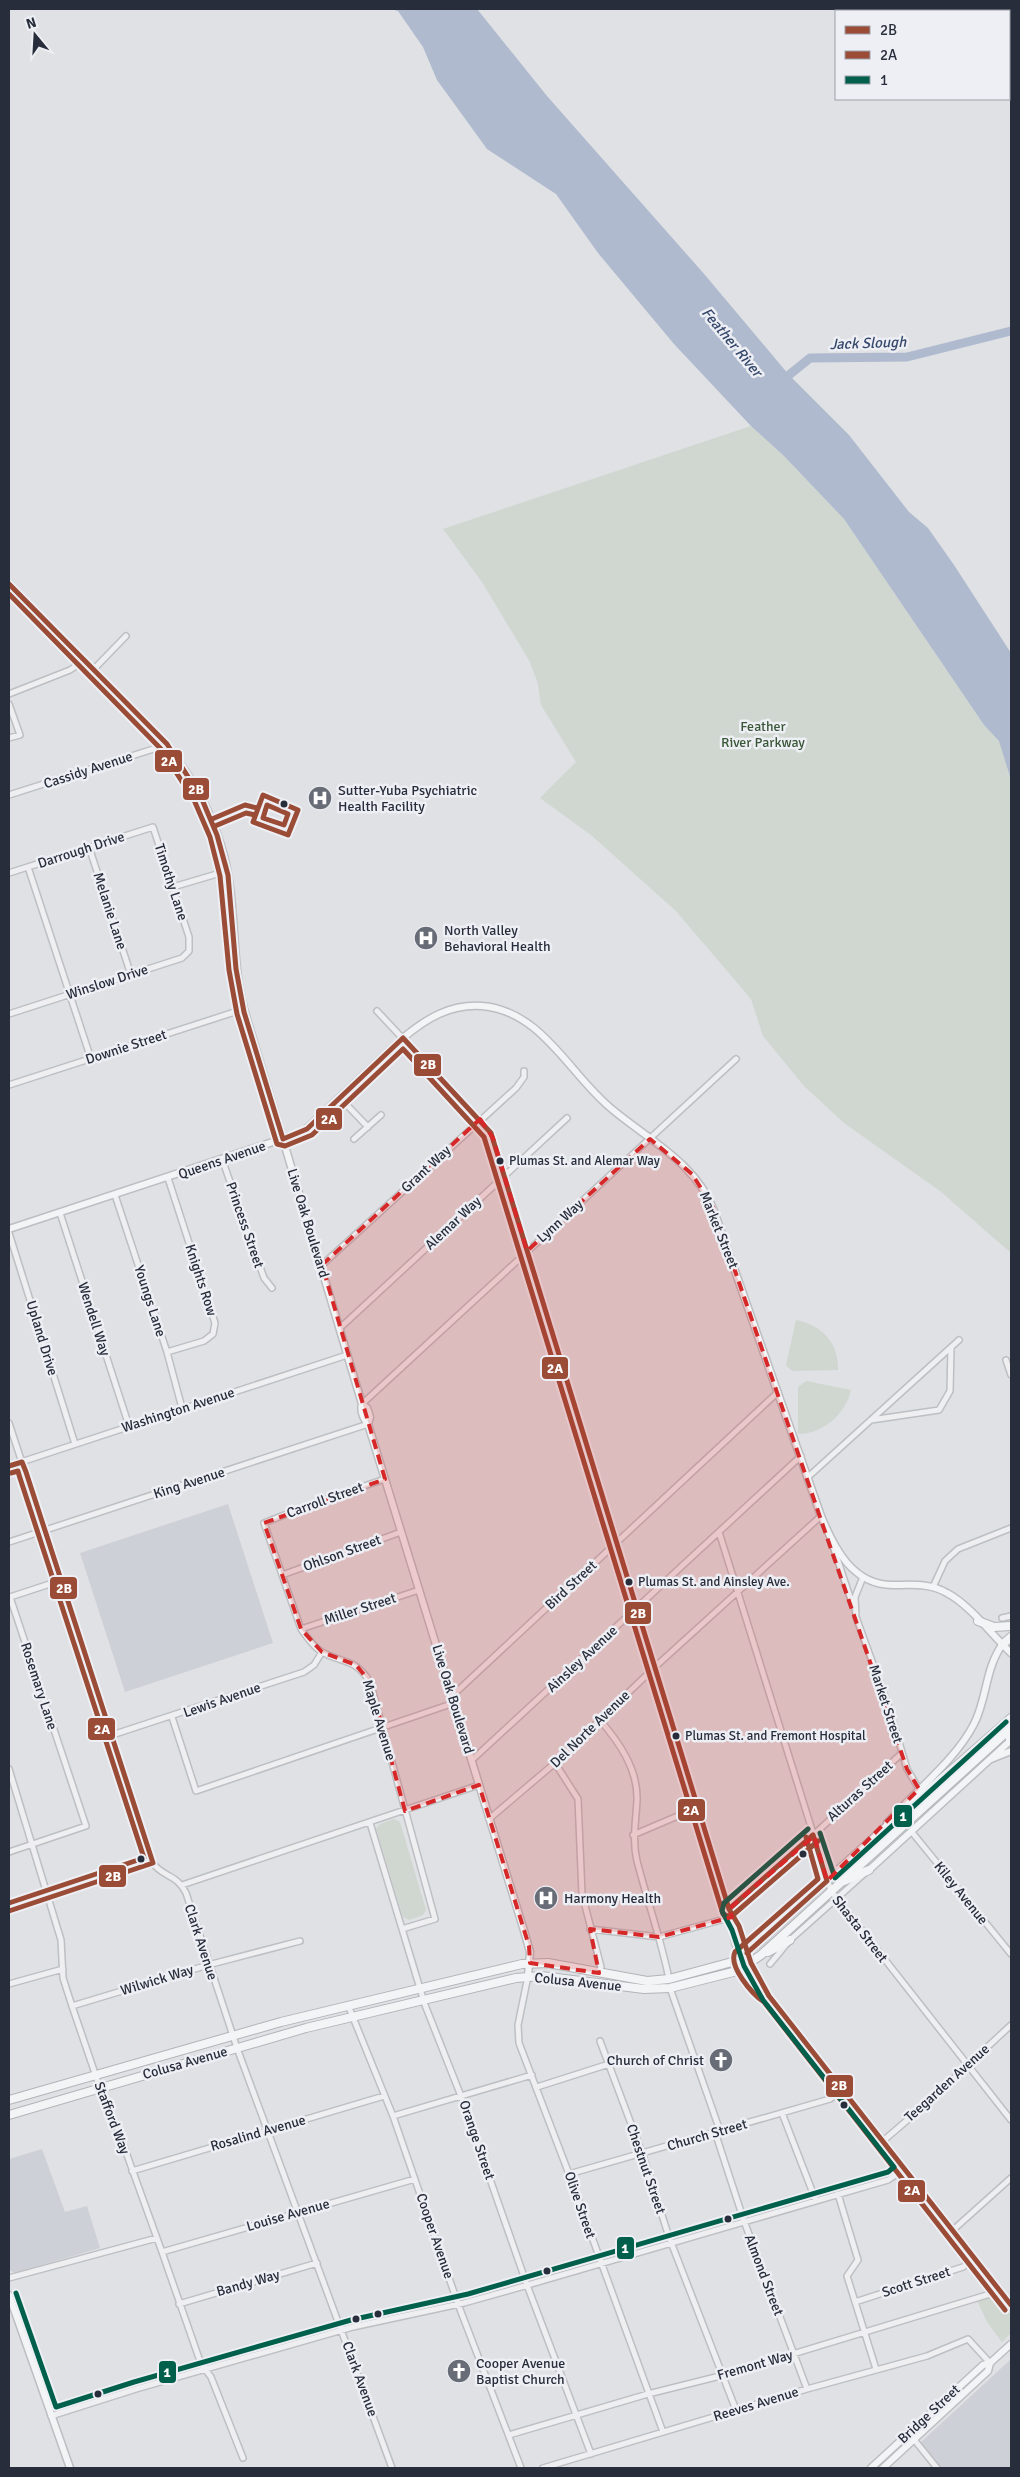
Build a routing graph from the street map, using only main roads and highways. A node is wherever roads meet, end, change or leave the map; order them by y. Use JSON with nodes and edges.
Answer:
{"nodes":[{"id":1,"x":9,"y":584,"type":"edge"},
{"id":2,"x":404,"y":1038,"type":"joint"},
{"id":3,"x":283,"y":1139,"type":"junction"},
{"id":4,"x":9,"y":1231,"type":"edge"},
{"id":5,"x":978,"y":1621,"type":"junction"},
{"id":6,"x":1011,"y":1626,"type":"edge"},
{"id":7,"x":1011,"y":1637,"type":"edge"},
{"id":8,"x":1002,"y":1645,"type":"junction"},
{"id":9,"x":1011,"y":1654,"type":"edge"},
{"id":10,"x":1011,"y":1718,"type":"edge"},
{"id":11,"x":1011,"y":1728,"type":"edge"},
{"id":12,"x":1011,"y":1739,"type":"edge"},
{"id":13,"x":1011,"y":1750,"type":"edge"},
{"id":14,"x":986,"y":1762,"type":"junction"},
{"id":15,"x":874,"y":1837,"type":"junction"},
{"id":16,"x":869,"y":1870,"type":"joint"},
{"id":17,"x":842,"y":1881,"type":"junction"},
{"id":18,"x":790,"y":1940,"type":"road end"},
{"id":19,"x":761,"y":1955,"type":"junction"},
{"id":20,"x":530,"y":1963,"type":"junction"},
{"id":21,"x":600,"y":1973,"type":"junction"},
{"id":22,"x":528,"y":1976,"type":"junction"},
{"id":23,"x":590,"y":1982,"type":"junction"},
{"id":24,"x":9,"y":2100,"type":"edge"},
{"id":25,"x":9,"y":2114,"type":"edge"},
{"id":26,"x":9,"y":2295,"type":"edge"},
{"id":27,"x":1011,"y":2344,"type":"edge"},
{"id":28,"x":990,"y":2363,"type":"junction"},
{"id":29,"x":70,"y":2468,"type":"edge"},
{"id":30,"x":871,"y":2468,"type":"edge"},
{"id":31,"x":883,"y":2468,"type":"edge"}],
"edges":[{"from":1,"to":3,"type":"main road","name":"Live Oak Boulevard"},
{"from":2,"to":3,"type":"main road","name":"Queens Avenue"},
{"from":2,"to":5,"type":"main road","name":"Market Street"},
{"from":3,"to":4,"type":"main road","name":"Queens Avenue"},
{"from":3,"to":20,"type":"main road","name":"Live Oak Boulevard"},
{"from":5,"to":6,"type":"highway"},
{"from":5,"to":8,"type":"main road"},
{"from":7,"to":8,"type":"highway"},
{"from":8,"to":9,"type":"main road"},
{"from":8,"to":15,"type":"main road"},
{"from":10,"to":15,"type":"highway","name":"Colusa Avenue"},
{"from":11,"to":17,"type":"highway","name":"Colusa Avenue"},
{"from":12,"to":14,"type":"main road"},
{"from":13,"to":14,"type":"main road"},
{"from":14,"to":16,"type":"main road"},
{"from":15,"to":21,"type":"highway","name":"Colusa Avenue"},
{"from":16,"to":17,"type":"highway"},
{"from":17,"to":19,"type":"highway","name":"Colusa Avenue"},
{"from":18,"to":19,"type":"highway"},
{"from":19,"to":23,"type":"highway","name":"Colusa Avenue"},
{"from":20,"to":21,"type":"highway","name":"Colusa Avenue"},
{"from":20,"to":22,"type":"main road","name":"Live Oak Boulevard"},
{"from":20,"to":24,"type":"highway","name":"Colusa Avenue"},
{"from":21,"to":23,"type":"highway"},
{"from":22,"to":23,"type":"highway","name":"Colusa Avenue"},
{"from":22,"to":25,"type":"highway","name":"Colusa Avenue"},
{"from":26,"to":29,"type":"main road"},
{"from":27,"to":28,"type":"main road","name":"Bridge Street"},
{"from":28,"to":30,"type":"main road","name":"Bridge Street"},
{"from":28,"to":31,"type":"main road","name":"Bridge Street"}]}
